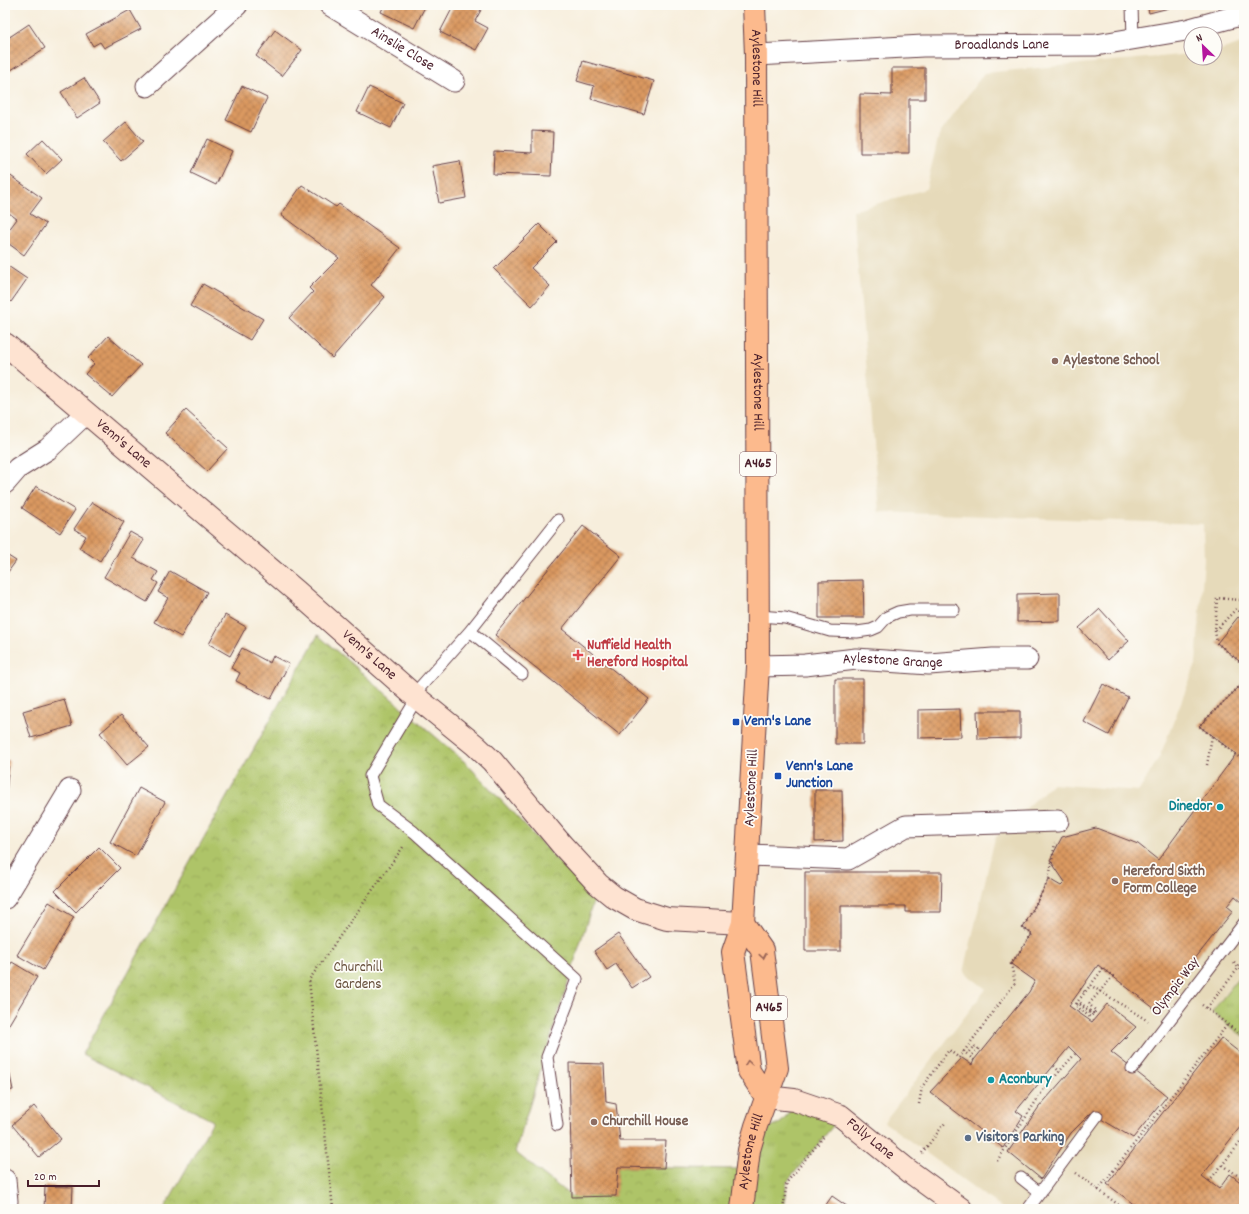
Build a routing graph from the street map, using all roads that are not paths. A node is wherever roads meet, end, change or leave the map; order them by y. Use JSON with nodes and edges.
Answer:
{"nodes":[{"id":1,"x":237,"y":5,"type":"edge"},
{"id":2,"x":330,"y":5,"type":"edge"},
{"id":3,"x":754,"y":5,"type":"edge"},
{"id":4,"x":1132,"y":5,"type":"edge"},
{"id":5,"x":1244,"y":14,"type":"edge"},
{"id":6,"x":1133,"y":39,"type":"junction"},
{"id":7,"x":756,"y":54,"type":"junction"},
{"id":8,"x":454,"y":81,"type":"dead end"},
{"id":9,"x":147,"y":86,"type":"dead end"},
{"id":10,"x":5,"y":344,"type":"edge"},
{"id":11,"x":85,"y":414,"type":"junction"},
{"id":12,"x":5,"y":482,"type":"edge"},
{"id":13,"x":558,"y":520,"type":"dead end"},
{"id":14,"x":954,"y":610,"type":"dead end"},
{"id":15,"x":759,"y":616,"type":"junction"},
{"id":16,"x":470,"y":631,"type":"junction"},
{"id":17,"x":1027,"y":659,"type":"dead end"},
{"id":18,"x":758,"y":666,"type":"junction"},
{"id":19,"x":522,"y":674,"type":"dead end"},
{"id":20,"x":415,"y":696,"type":"junction"},
{"id":21,"x":70,"y":790,"type":"dead end"},
{"id":22,"x":1058,"y":820,"type":"road end"},
{"id":23,"x":748,"y":855,"type":"junction"},
{"id":24,"x":5,"y":898,"type":"edge"},
{"id":25,"x":743,"y":923,"type":"junction"},
{"id":26,"x":1244,"y":923,"type":"edge"},
{"id":27,"x":1132,"y":1068,"type":"dead end"},
{"id":28,"x":766,"y":1097,"type":"junction"},
{"id":29,"x":1097,"y":1116,"type":"dead end"},
{"id":30,"x":557,"y":1125,"type":"dead end"},
{"id":31,"x":1021,"y":1178,"type":"dead end"},
{"id":32,"x":5,"y":1180,"type":"edge"},
{"id":33,"x":1040,"y":1193,"type":"junction"},
{"id":34,"x":6,"y":1209,"type":"edge"},
{"id":35,"x":742,"y":1209,"type":"edge"},
{"id":36,"x":961,"y":1209,"type":"edge"},
{"id":37,"x":1028,"y":1209,"type":"edge"}],
"edges":[{"from":1,"to":9,"type":"street"},
{"from":2,"to":8,"type":"street","name":"Ainslie Close"},
{"from":3,"to":7,"type":"highway","name":"Aylestone Hill","number":"A465"},
{"from":4,"to":6,"type":"lane"},
{"from":5,"to":6,"type":"street","name":"Broadlands Lane"},
{"from":6,"to":7,"type":"street","name":"Broadlands Lane"},
{"from":7,"to":15,"type":"highway","name":"Aylestone Hill","number":"A465"},
{"from":10,"to":11,"type":"street","name":"Venn's Lane"},
{"from":11,"to":12,"type":"street"},
{"from":11,"to":20,"type":"street","name":"Venn's Lane"},
{"from":13,"to":16,"type":"lane"},
{"from":14,"to":15,"type":"lane"},
{"from":15,"to":18,"type":"highway","name":"Aylestone Hill","number":"A465"},
{"from":16,"to":19,"type":"lane"},
{"from":16,"to":20,"type":"lane"},
{"from":17,"to":18,"type":"street","name":"Aylestone Grange"},
{"from":18,"to":23,"type":"highway","name":"Aylestone Hill","number":"A465"},
{"from":20,"to":25,"type":"street","name":"Venn's Lane"},
{"from":20,"to":30,"type":"lane"},
{"from":21,"to":24,"type":"street"},
{"from":22,"to":23,"type":"street"},
{"from":23,"to":25,"type":"highway","name":"Aylestone Hill","number":"A465"},
{"from":28,"to":25,"type":"highway","name":"Aylestone Hill","number":"A465","one_way":true},
{"from":25,"to":28,"type":"highway","name":"Aylestone Hill","number":"A465","one_way":true},
{"from":26,"to":27,"type":"lane","name":"Olympic Way"},
{"from":28,"to":35,"type":"highway","name":"Aylestone Hill","number":"A465"},
{"from":28,"to":36,"type":"street","name":"Folly Lane"},
{"from":29,"to":33,"type":"lane"},
{"from":31,"to":33,"type":"lane"},
{"from":32,"to":34,"type":"street"},
{"from":33,"to":37,"type":"lane"}]}
